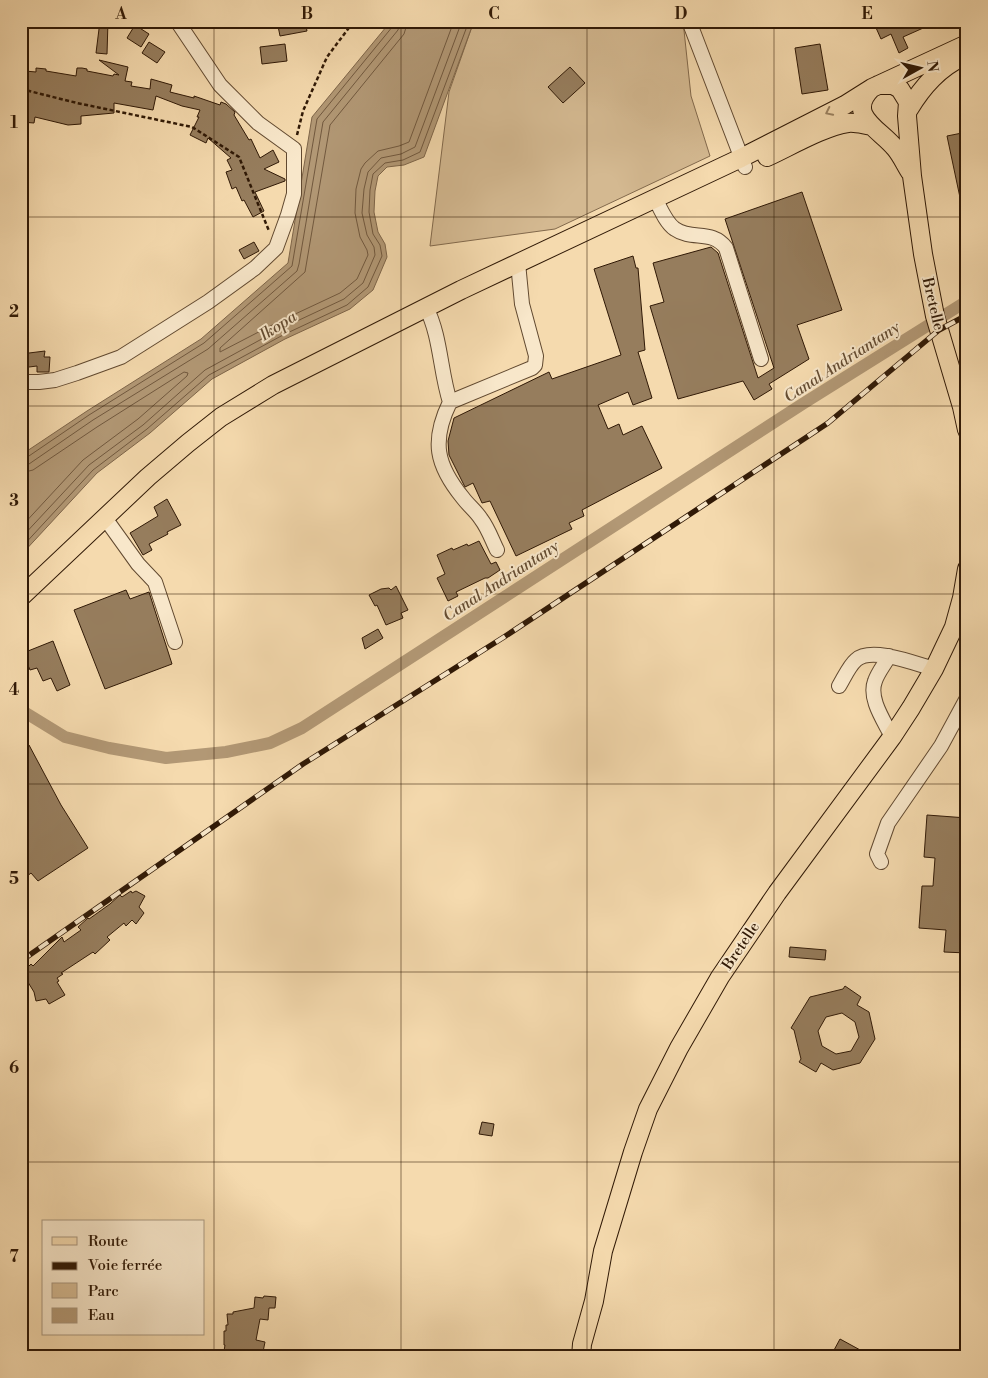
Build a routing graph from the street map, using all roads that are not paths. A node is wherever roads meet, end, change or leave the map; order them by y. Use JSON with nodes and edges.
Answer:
{"nodes":[{"id":1,"x":177,"y":21,"type":"edge"},
{"id":2,"x":689,"y":21,"type":"edge"},
{"id":3,"x":967,"y":44,"type":"edge"},
{"id":4,"x":967,"y":55,"type":"edge"},
{"id":5,"x":875,"y":87,"type":"junction"},
{"id":6,"x":908,"y":113,"type":"junction"},
{"id":7,"x":875,"y":128,"type":"junction"},
{"id":8,"x":743,"y":162,"type":"junction"},
{"id":9,"x":912,"y":176,"type":"junction"},
{"id":10,"x":657,"y":202,"type":"junction"},
{"id":11,"x":518,"y":268,"type":"junction"},
{"id":12,"x":428,"y":311,"type":"junction"},
{"id":13,"x":761,"y":359,"type":"dead end"},
{"id":14,"x":21,"y":382,"type":"edge"},
{"id":15,"x":450,"y":402,"type":"junction"},
{"id":16,"x":967,"y":430,"type":"edge"},
{"id":17,"x":108,"y":522,"type":"junction"},
{"id":18,"x":497,"y":550,"type":"dead end"},
{"id":19,"x":967,"y":569,"type":"edge"},
{"id":20,"x":21,"y":597,"type":"edge"},
{"id":21,"x":964,"y":599,"type":"edge"},
{"id":22,"x":21,"y":608,"type":"edge"},
{"id":23,"x":175,"y":642,"type":"dead end"},
{"id":24,"x":889,"y":656,"type":"junction"},
{"id":25,"x":934,"y":669,"type":"junction"},
{"id":26,"x":839,"y":686,"type":"dead end"},
{"id":27,"x":967,"y":698,"type":"edge"},
{"id":28,"x":892,"y":737,"type":"junction"},
{"id":29,"x":881,"y":862,"type":"dead end"},
{"id":30,"x":582,"y":1357,"type":"edge"}],
"edges":[{"from":1,"to":14,"type":"street"},
{"from":2,"to":8,"type":"street"},
{"from":3,"to":5,"type":"main road"},
{"from":4,"to":6,"type":"main road"},
{"from":5,"to":6,"type":"main road"},
{"from":5,"to":7,"type":"main road"},
{"from":5,"to":8,"type":"main road","one_way":true},
{"from":6,"to":7,"type":"main road"},
{"from":6,"to":9,"type":"main road","name":"Bretelle"},
{"from":7,"to":8,"type":"main road"},
{"from":7,"to":9,"type":"main road"},
{"from":8,"to":10,"type":"main road"},
{"from":9,"to":16,"type":"main road","name":"Bretelle"},
{"from":10,"to":11,"type":"main road"},
{"from":10,"to":13,"type":"street"},
{"from":11,"to":12,"type":"main road"},
{"from":11,"to":15,"type":"street"},
{"from":12,"to":15,"type":"street"},
{"from":12,"to":17,"type":"main road"},
{"from":12,"to":17,"type":"main road"},
{"from":15,"to":18,"type":"street"},
{"from":17,"to":20,"type":"main road"},
{"from":17,"to":22,"type":"main road"},
{"from":17,"to":23,"type":"street"},
{"from":19,"to":21,"type":"main road","name":"Bretelle"},
{"from":21,"to":25,"type":"main road","name":"Bretelle"},
{"from":24,"to":25,"type":"street"},
{"from":24,"to":26,"type":"street"},
{"from":24,"to":28,"type":"street"},
{"from":25,"to":28,"type":"main road","name":"Bretelle"},
{"from":27,"to":29,"type":"street"},
{"from":28,"to":30,"type":"main road","name":"Bretelle"}]}
